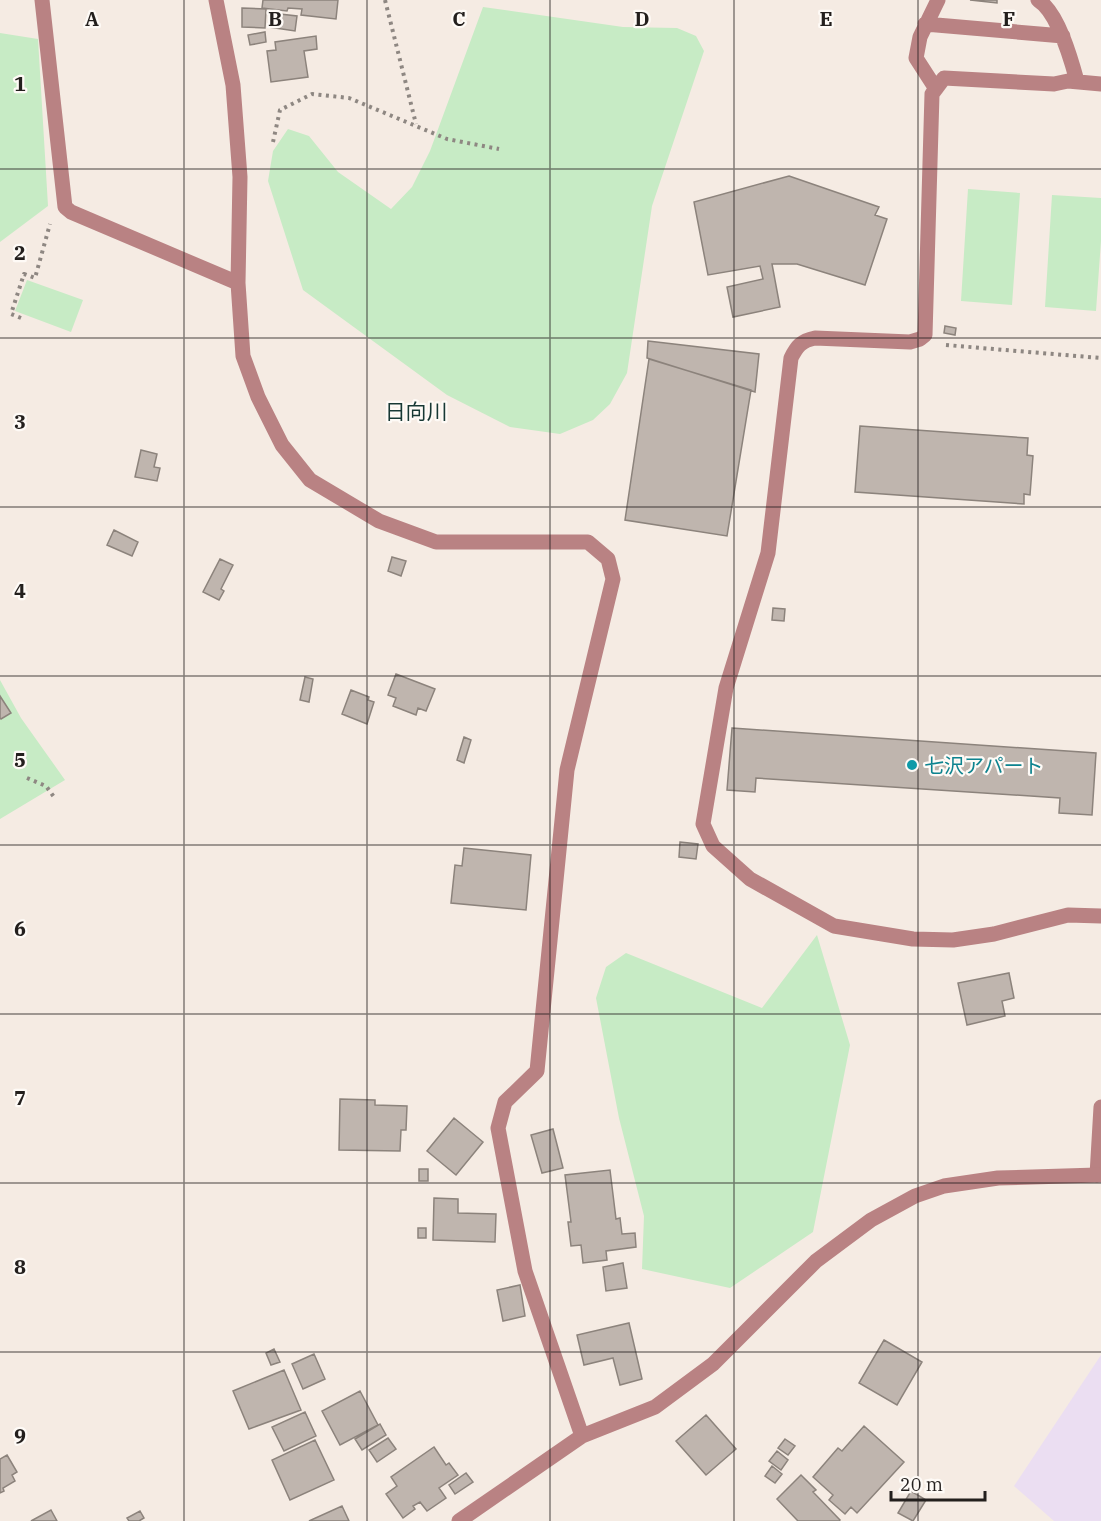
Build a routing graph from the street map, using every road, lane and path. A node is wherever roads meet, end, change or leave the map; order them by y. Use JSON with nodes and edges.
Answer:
{"nodes":[{"id":1,"x":42,"y":0,"type":"edge"},
{"id":2,"x":216,"y":0,"type":"edge"},
{"id":3,"x":385,"y":0,"type":"edge"},
{"id":4,"x":938,"y":0,"type":"edge"},
{"id":5,"x":1038,"y":0,"type":"edge"},
{"id":6,"x":925,"y":24,"type":"junction"},
{"id":7,"x":1063,"y":36,"type":"junction"},
{"id":8,"x":1077,"y":81,"type":"junction"},
{"id":9,"x":1101,"y":84,"type":"edge"},
{"id":10,"x":936,"y":89,"type":"junction"},
{"id":11,"x":416,"y":125,"type":"junction"},
{"id":12,"x":273,"y":142,"type":"dead end"},
{"id":13,"x":500,"y":149,"type":"dead end"},
{"id":14,"x":64,"y":199,"type":"junction"},
{"id":15,"x":238,"y":283,"type":"junction"},
{"id":16,"x":21,"y":318,"type":"dead end"},
{"id":17,"x":925,"y":335,"type":"junction"},
{"id":18,"x":1101,"y":358,"type":"edge"},
{"id":19,"x":27,"y":778,"type":"dead end"},
{"id":20,"x":54,"y":797,"type":"dead end"},
{"id":21,"x":1101,"y":916,"type":"edge"},
{"id":22,"x":1101,"y":1107,"type":"edge"},
{"id":23,"x":1099,"y":1175,"type":"edge"},
{"id":24,"x":582,"y":1436,"type":"junction"},
{"id":25,"x":459,"y":1521,"type":"edge"}],
"edges":[{"from":1,"to":14,"type":"street"},
{"from":2,"to":15,"type":"street"},
{"from":3,"to":11,"type":"path"},
{"from":4,"to":6,"type":"street"},
{"from":5,"to":7,"type":"street"},
{"from":6,"to":7,"type":"street"},
{"from":6,"to":10,"type":"street"},
{"from":7,"to":8,"type":"street"},
{"from":8,"to":9,"type":"street"},
{"from":8,"to":10,"type":"street"},
{"from":10,"to":17,"type":"street"},
{"from":11,"to":12,"type":"path"},
{"from":11,"to":13,"type":"path"},
{"from":14,"to":15,"type":"street"},
{"from":14,"to":16,"type":"path"},
{"from":15,"to":24,"type":"street"},
{"from":17,"to":18,"type":"path"},
{"from":17,"to":21,"type":"street"},
{"from":19,"to":20,"type":"path"},
{"from":22,"to":23,"type":"street"},
{"from":23,"to":24,"type":"street"},
{"from":24,"to":25,"type":"street"}]}
